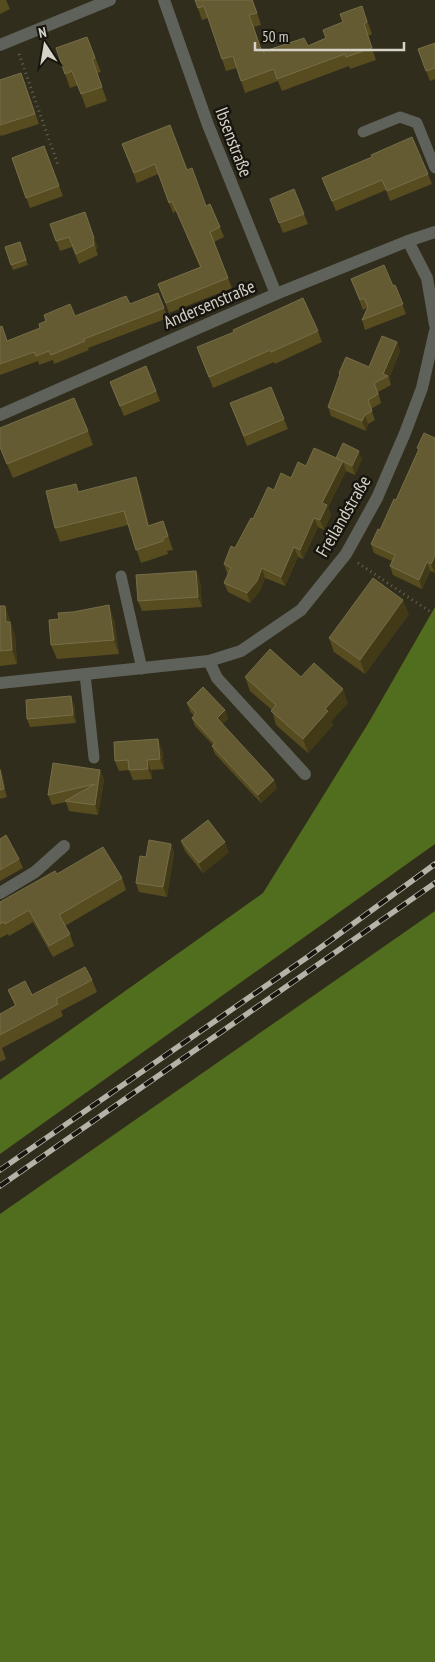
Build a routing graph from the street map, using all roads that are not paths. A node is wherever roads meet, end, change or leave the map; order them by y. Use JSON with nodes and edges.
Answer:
{"nodes":[{"id":1,"x":110,"y":0,"type":"edge"},
{"id":2,"x":164,"y":0,"type":"edge"},
{"id":3,"x":0,"y":45,"type":"edge"},
{"id":4,"x":362,"y":132,"type":"dead end"},
{"id":5,"x":435,"y":168,"type":"edge"},
{"id":6,"x":435,"y":232,"type":"edge"},
{"id":7,"x":408,"y":241,"type":"junction"},
{"id":8,"x":276,"y":294,"type":"junction"},
{"id":9,"x":435,"y":325,"type":"edge"},
{"id":10,"x":435,"y":331,"type":"edge"},
{"id":11,"x":0,"y":415,"type":"edge"},
{"id":12,"x":122,"y":576,"type":"dead end"},
{"id":13,"x":210,"y":661,"type":"junction"},
{"id":14,"x":142,"y":669,"type":"junction"},
{"id":15,"x":85,"y":674,"type":"junction"},
{"id":16,"x":0,"y":682,"type":"edge"},
{"id":17,"x":94,"y":758,"type":"dead end"},
{"id":18,"x":305,"y":774,"type":"dead end"},
{"id":19,"x":64,"y":846,"type":"dead end"},
{"id":20,"x":0,"y":892,"type":"edge"}],
"edges":[{"from":1,"to":3,"type":"street"},
{"from":2,"to":8,"type":"street","name":"Ibsenstraße"},
{"from":4,"to":5,"type":"lane"},
{"from":6,"to":7,"type":"street","name":"Andersenstraße"},
{"from":7,"to":8,"type":"street","name":"Andersenstraße"},
{"from":7,"to":9,"type":"street"},
{"from":8,"to":11,"type":"street","name":"Andersenstraße"},
{"from":10,"to":13,"type":"street","name":"Freilandstraße"},
{"from":12,"to":14,"type":"lane"},
{"from":13,"to":14,"type":"street","name":"Freilandstraße"},
{"from":13,"to":18,"type":"street"},
{"from":14,"to":15,"type":"street","name":"Freilandstraße"},
{"from":15,"to":16,"type":"street","name":"Freilandstraße"},
{"from":15,"to":17,"type":"lane"},
{"from":19,"to":20,"type":"street"}]}
